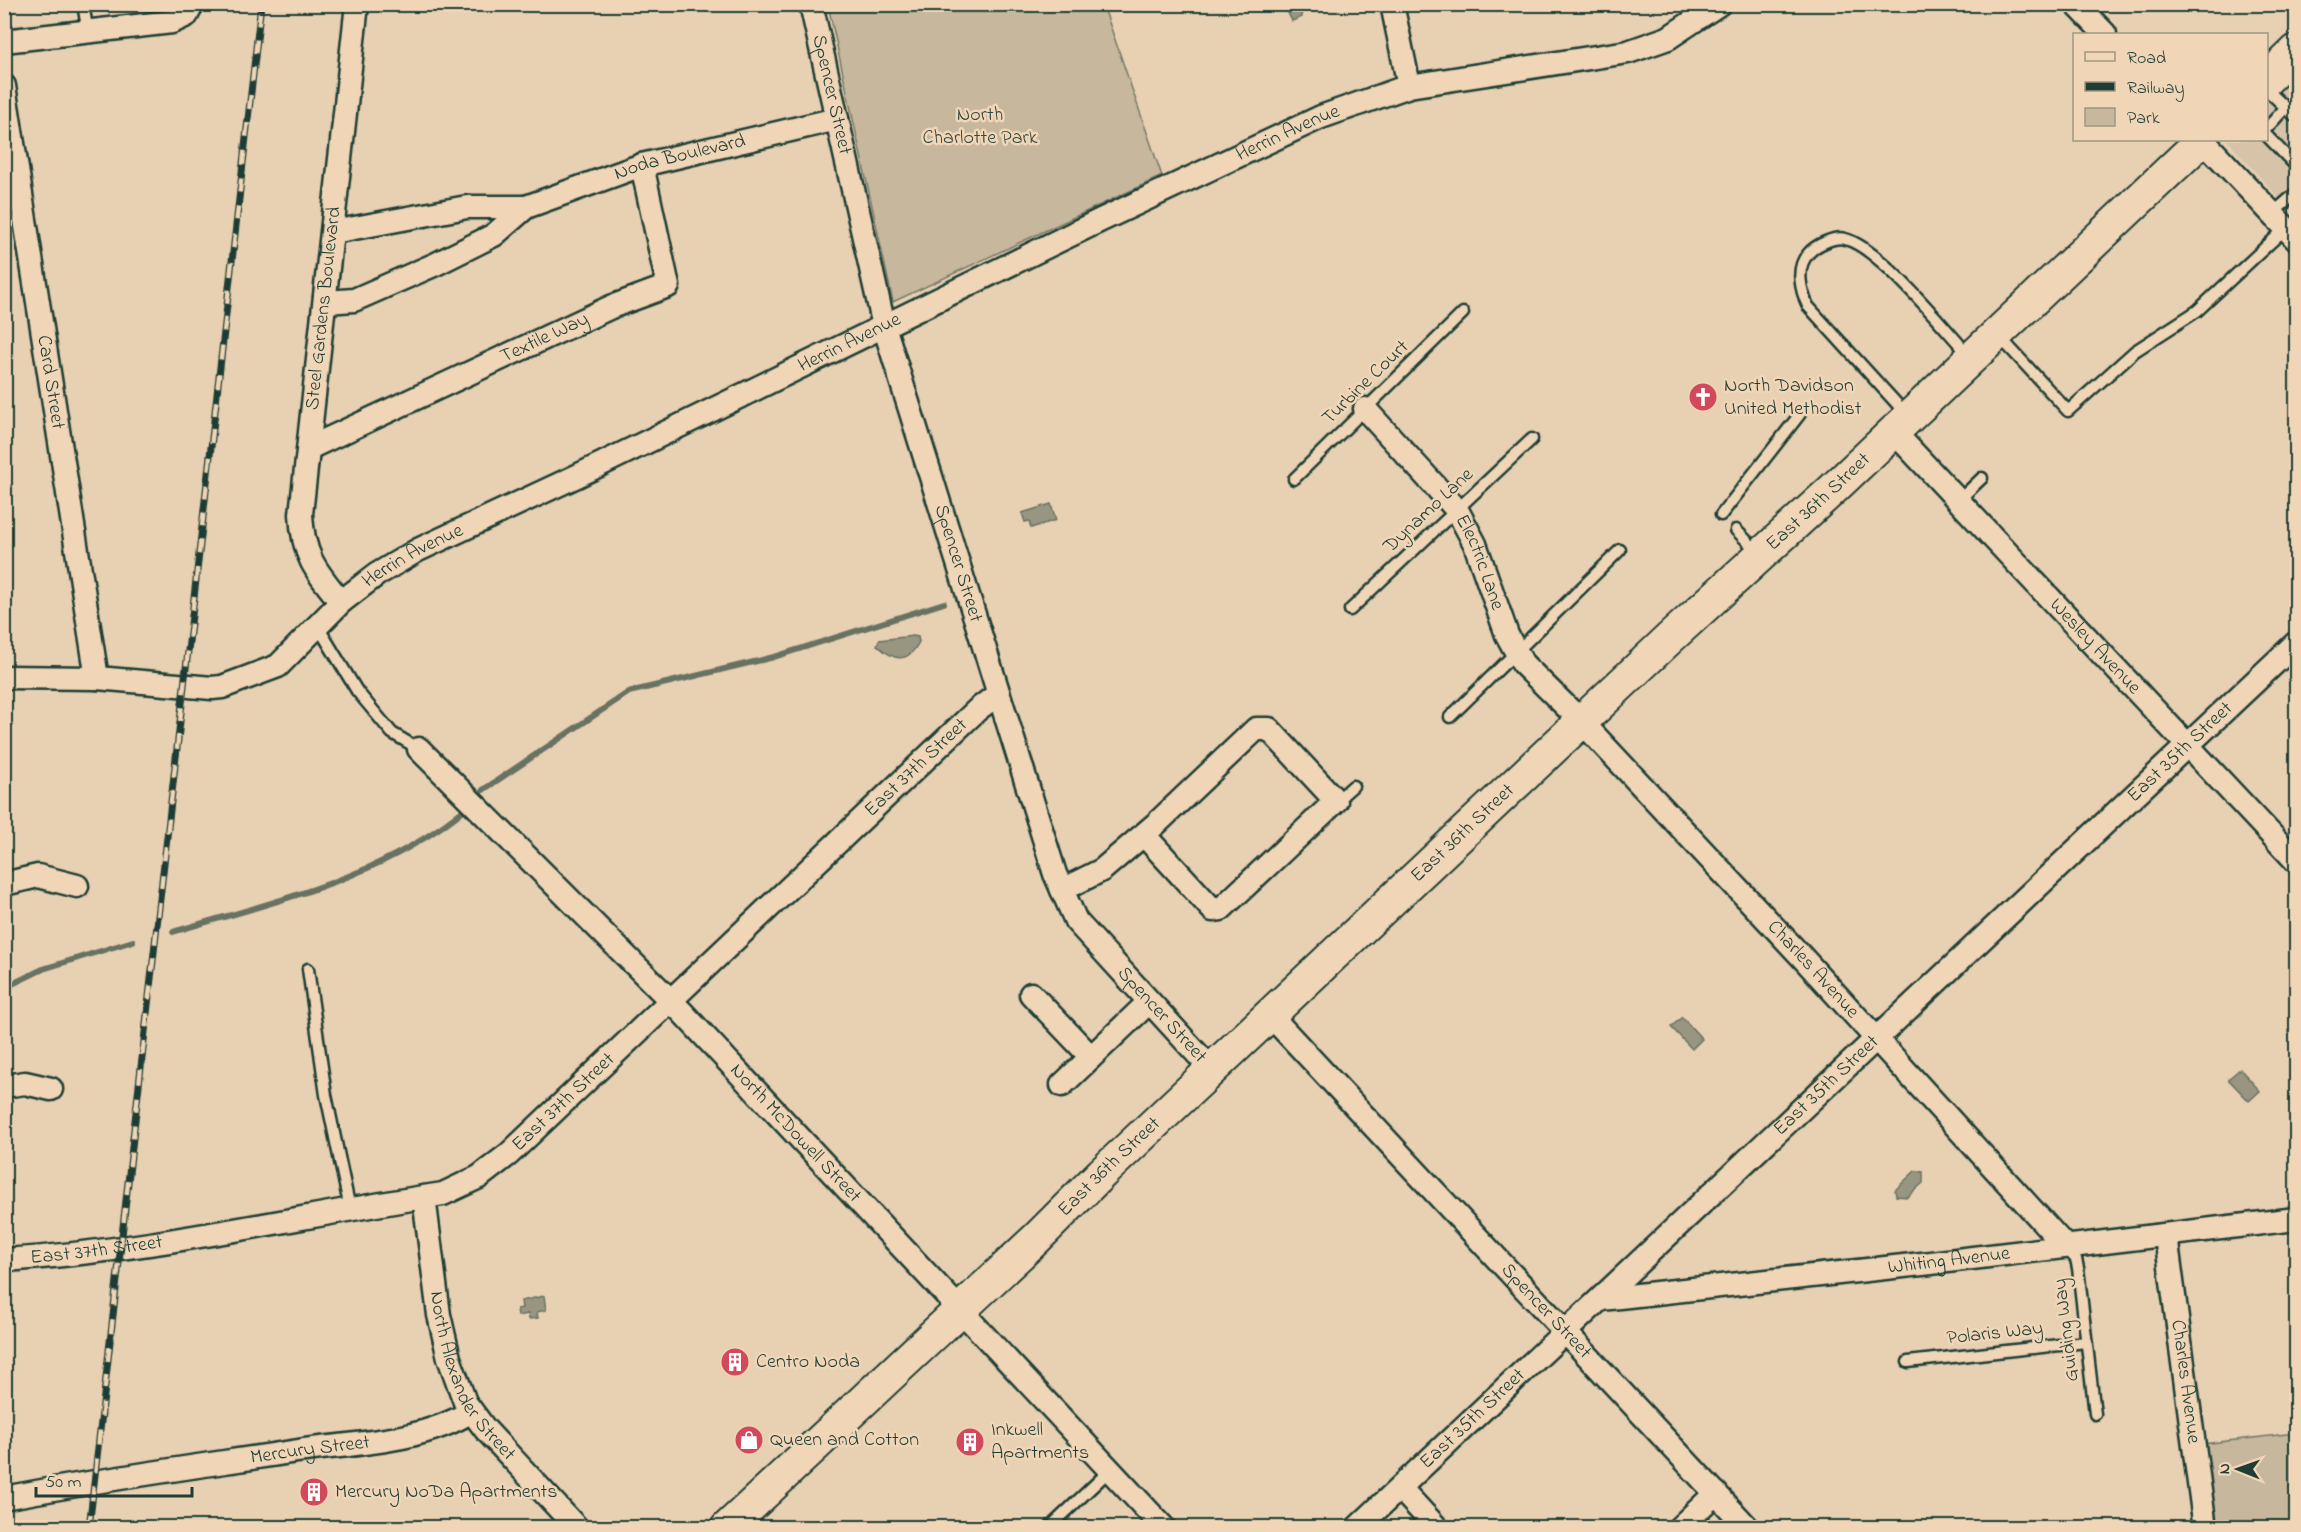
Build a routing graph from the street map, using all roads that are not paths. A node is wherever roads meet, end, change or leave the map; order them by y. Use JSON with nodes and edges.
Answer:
{"nodes":[{"id":1,"x":83,"y":4,"type":"edge"},
{"id":2,"x":192,"y":4,"type":"edge"},
{"id":3,"x":357,"y":4,"type":"edge"},
{"id":4,"x":811,"y":4,"type":"edge"},
{"id":5,"x":1392,"y":4,"type":"edge"},
{"id":6,"x":1719,"y":4,"type":"edge"},
{"id":7,"x":2076,"y":4,"type":"edge"},
{"id":8,"x":88,"y":33,"type":"junction"},
{"id":9,"x":2104,"y":33,"type":"edge"},
{"id":10,"x":4,"y":41,"type":"edge"},
{"id":11,"x":2296,"y":51,"type":"edge"},
{"id":12,"x":2268,"y":79,"type":"edge"},
{"id":13,"x":4,"y":86,"type":"edge"},
{"id":14,"x":1409,"y":86,"type":"junction"},
{"id":15,"x":2268,"y":91,"type":"edge"},
{"id":16,"x":2286,"y":107,"type":"junction"},
{"id":17,"x":2296,"y":117,"type":"edge"},
{"id":18,"x":837,"y":119,"type":"junction"},
{"id":19,"x":2268,"y":127,"type":"edge"},
{"id":20,"x":2268,"y":137,"type":"edge"},
{"id":21,"x":2201,"y":141,"type":"edge"},
{"id":22,"x":2203,"y":141,"type":"edge"},
{"id":23,"x":642,"y":165,"type":"junction"},
{"id":24,"x":2296,"y":166,"type":"edge"},
{"id":25,"x":2296,"y":193,"type":"edge"},
{"id":26,"x":526,"y":207,"type":"junction"},
{"id":27,"x":2285,"y":226,"type":"edge"},
{"id":28,"x":333,"y":232,"type":"junction"},
{"id":29,"x":326,"y":302,"type":"junction"},
{"id":30,"x":1463,"y":313,"type":"dead end"},
{"id":31,"x":884,"y":326,"type":"junction"},
{"id":32,"x":1997,"y":334,"type":"junction"},
{"id":33,"x":1972,"y":358,"type":"junction"},
{"id":34,"x":1365,"y":409,"type":"junction"},
{"id":35,"x":1800,"y":414,"type":"dead end"},
{"id":36,"x":1901,"y":425,"type":"junction"},
{"id":37,"x":1532,"y":439,"type":"dead end"},
{"id":38,"x":309,"y":448,"type":"junction"},
{"id":39,"x":1983,"y":478,"type":"dead end"},
{"id":40,"x":1294,"y":479,"type":"dead end"},
{"id":41,"x":1958,"y":501,"type":"junction"},
{"id":42,"x":1457,"y":510,"type":"junction"},
{"id":43,"x":1721,"y":515,"type":"dead end"},
{"id":44,"x":1736,"y":530,"type":"dead end"},
{"id":45,"x":1620,"y":550,"type":"dead end"},
{"id":46,"x":1761,"y":555,"type":"junction"},
{"id":47,"x":341,"y":602,"type":"junction"},
{"id":48,"x":1350,"y":609,"type":"dead end"},
{"id":49,"x":317,"y":625,"type":"junction"},
{"id":50,"x":2296,"y":643,"type":"edge"},
{"id":51,"x":1516,"y":652,"type":"junction"},
{"id":52,"x":4,"y":677,"type":"edge"},
{"id":53,"x":97,"y":678,"type":"junction"},
{"id":54,"x":999,"y":693,"type":"junction"},
{"id":55,"x":1450,"y":717,"type":"dead end"},
{"id":56,"x":1582,"y":722,"type":"junction"},
{"id":57,"x":2188,"y":746,"type":"junction"},
{"id":58,"x":419,"y":749,"type":"joint"},
{"id":59,"x":1353,"y":786,"type":"dead end"},
{"id":60,"x":1336,"y":801,"type":"junction"},
{"id":61,"x":1144,"y":835,"type":"junction"},
{"id":62,"x":2296,"y":861,"type":"edge"},
{"id":63,"x":4,"y":884,"type":"edge"},
{"id":64,"x":77,"y":886,"type":"dead end"},
{"id":65,"x":1062,"y":890,"type":"junction"},
{"id":66,"x":308,"y":969,"type":"dead end"},
{"id":67,"x":1031,"y":994,"type":"dead end"},
{"id":68,"x":670,"y":1000,"type":"junction"},
{"id":69,"x":1149,"y":1002,"type":"junction"},
{"id":70,"x":1270,"y":1015,"type":"junction"},
{"id":71,"x":1876,"y":1038,"type":"junction"},
{"id":72,"x":1091,"y":1057,"type":"junction"},
{"id":73,"x":1212,"y":1070,"type":"junction"},
{"id":74,"x":1062,"y":1085,"type":"dead end"},
{"id":75,"x":4,"y":1086,"type":"edge"},
{"id":76,"x":51,"y":1089,"type":"dead end"},
{"id":77,"x":424,"y":1197,"type":"junction"},
{"id":78,"x":350,"y":1209,"type":"junction"},
{"id":79,"x":2296,"y":1219,"type":"edge"},
{"id":80,"x":2166,"y":1236,"type":"junction"},
{"id":81,"x":2065,"y":1246,"type":"junction"},
{"id":82,"x":4,"y":1260,"type":"edge"},
{"id":83,"x":1600,"y":1299,"type":"junction"},
{"id":84,"x":959,"y":1308,"type":"junction"},
{"id":85,"x":1566,"y":1331,"type":"junction"},
{"id":86,"x":2086,"y":1342,"type":"junction"},
{"id":87,"x":1908,"y":1362,"type":"dead end"},
{"id":88,"x":470,"y":1412,"type":"junction"},
{"id":89,"x":2095,"y":1414,"type":"dead end"},
{"id":90,"x":1111,"y":1470,"type":"junction"},
{"id":91,"x":1400,"y":1488,"type":"junction"},
{"id":92,"x":1716,"y":1493,"type":"junction"},
{"id":93,"x":4,"y":1498,"type":"edge"},
{"id":94,"x":577,"y":1527,"type":"edge"},
{"id":95,"x":727,"y":1527,"type":"edge"},
{"id":96,"x":1049,"y":1527,"type":"edge"},
{"id":97,"x":1164,"y":1527,"type":"edge"},
{"id":98,"x":1358,"y":1527,"type":"edge"},
{"id":99,"x":1437,"y":1527,"type":"edge"},
{"id":100,"x":1678,"y":1527,"type":"edge"},
{"id":101,"x":1748,"y":1527,"type":"edge"},
{"id":102,"x":2205,"y":1527,"type":"edge"}],
"edges":[{"from":1,"to":8,"type":"lane"},
{"from":2,"to":8,"type":"street"},
{"from":3,"to":28,"type":"street","name":"Steel Gardens Boulevard"},
{"from":4,"to":18,"type":"street","name":"Spencer Street"},
{"from":5,"to":14,"type":"street"},
{"from":6,"to":14,"type":"street","name":"Herrin Avenue"},
{"from":7,"to":9,"type":"street"},
{"from":8,"to":10,"type":"street"},
{"from":11,"to":12,"type":"street"},
{"from":13,"to":53,"type":"street","name":"Card Street"},
{"from":14,"to":31,"type":"street","name":"Herrin Avenue"},
{"from":15,"to":16,"type":"lane"},
{"from":16,"to":17,"type":"lane"},
{"from":16,"to":19,"type":"lane"},
{"from":18,"to":23,"type":"street","name":"Noda Boulevard"},
{"from":18,"to":31,"type":"street","name":"Spencer Street"},
{"from":20,"to":24,"type":"lane"},
{"from":21,"to":32,"type":"street","name":"East 36th Street"},
{"from":22,"to":27,"type":"street"},
{"from":23,"to":26,"type":"street","name":"Noda Boulevard"},
{"from":23,"to":38,"type":"street","name":"Textile Way"},
{"from":25,"to":27,"type":"lane"},
{"from":26,"to":28,"type":"street","name":"Noda Boulevard"},
{"from":26,"to":29,"type":"street","name":"Noda Boulevard"},
{"from":27,"to":32,"type":"lane"},
{"from":28,"to":29,"type":"street","name":"Steel Gardens Boulevard"},
{"from":29,"to":38,"type":"street","name":"Steel Gardens Boulevard"},
{"from":30,"to":34,"type":"lane","name":"Turbine Court"},
{"from":31,"to":47,"type":"street","name":"Herrin Avenue"},
{"from":31,"to":54,"type":"street","name":"Spencer Street"},
{"from":32,"to":33,"type":"street","name":"East 36th Street"},
{"from":33,"to":36,"type":"street","name":"East 36th Street"},
{"from":33,"to":36,"type":"lane"},
{"from":34,"to":40,"type":"lane","name":"Turbine Court"},
{"from":34,"to":42,"type":"street","name":"Electric Lane"},
{"from":35,"to":43,"type":"lane"},
{"from":36,"to":41,"type":"street","name":"Wesley Avenue"},
{"from":36,"to":46,"type":"street","name":"East 36th Street"},
{"from":37,"to":42,"type":"lane","name":"Dynamo Lane"},
{"from":38,"to":47,"type":"street","name":"Steel Gardens Boulevard"},
{"from":39,"to":41,"type":"lane"},
{"from":41,"to":57,"type":"street","name":"Wesley Avenue"},
{"from":42,"to":48,"type":"lane","name":"Dynamo Lane"},
{"from":42,"to":51,"type":"street","name":"Electric Lane"},
{"from":44,"to":46,"type":"lane"},
{"from":45,"to":51,"type":"lane"},
{"from":46,"to":56,"type":"street","name":"East 36th Street"},
{"from":47,"to":49,"type":"street","name":"Herrin Avenue"},
{"from":49,"to":53,"type":"street","name":"Herrin Avenue"},
{"from":49,"to":58,"type":"lane"},
{"from":50,"to":57,"type":"street","name":"East 35th Street"},
{"from":51,"to":55,"type":"lane"},
{"from":51,"to":56,"type":"street","name":"Electric Lane"},
{"from":52,"to":53,"type":"street","name":"Herrin Avenue"},
{"from":54,"to":65,"type":"street","name":"Spencer Street"},
{"from":54,"to":68,"type":"street","name":"East 37th Street"},
{"from":56,"to":70,"type":"street","name":"East 36th Street"},
{"from":56,"to":71,"type":"street","name":"Charles Avenue"},
{"from":57,"to":62,"type":"street","name":"Wesley Avenue"},
{"from":57,"to":71,"type":"street","name":"East 35th Street"},
{"from":58,"to":68,"type":"street","name":"North McDowell Street"},
{"from":59,"to":60,"type":"lane"},
{"from":60,"to":61,"type":"street"},
{"from":60,"to":61,"type":"street"},
{"from":61,"to":65,"type":"street"},
{"from":63,"to":64,"type":"street"},
{"from":65,"to":69,"type":"street","name":"Spencer Street"},
{"from":66,"to":78,"type":"lane"},
{"from":67,"to":72,"type":"street"},
{"from":68,"to":77,"type":"street","name":"East 37th Street"},
{"from":68,"to":84,"type":"street","name":"North McDowell Street"},
{"from":69,"to":72,"type":"street"},
{"from":69,"to":73,"type":"street","name":"Spencer Street"},
{"from":70,"to":73,"type":"street","name":"East 36th Street"},
{"from":70,"to":85,"type":"street","name":"Spencer Street"},
{"from":71,"to":81,"type":"street","name":"Charles Avenue"},
{"from":71,"to":83,"type":"street","name":"East 35th Street"},
{"from":72,"to":74,"type":"street"},
{"from":73,"to":84,"type":"street","name":"East 36th Street"},
{"from":75,"to":76,"type":"street"},
{"from":77,"to":78,"type":"street","name":"East 37th Street"},
{"from":77,"to":88,"type":"street","name":"North Alexander Street"},
{"from":78,"to":82,"type":"street","name":"East 37th Street"},
{"from":79,"to":80,"type":"street","name":"Whiting Avenue"},
{"from":80,"to":81,"type":"street","name":"Whiting Avenue"},
{"from":80,"to":102,"type":"street","name":"Charles Avenue"},
{"from":81,"to":83,"type":"street","name":"Whiting Avenue"},
{"from":81,"to":86,"type":"lane","name":"Guiding Way"},
{"from":83,"to":85,"type":"street","name":"East 35th Street"},
{"from":84,"to":90,"type":"street","name":"North McDowell Street"},
{"from":84,"to":95,"type":"street","name":"East 36th Street"},
{"from":85,"to":91,"type":"street","name":"East 35th Street"},
{"from":85,"to":92,"type":"street","name":"Spencer Street"},
{"from":86,"to":87,"type":"lane","name":"Polaris Way"},
{"from":86,"to":89,"type":"lane","name":"Guiding Way"},
{"from":88,"to":93,"type":"street","name":"Mercury Street"},
{"from":88,"to":94,"type":"street","name":"North Alexander Street"},
{"from":90,"to":96,"type":"lane"},
{"from":90,"to":97,"type":"street","name":"North McDowell Street"},
{"from":91,"to":98,"type":"street","name":"East 35th Street"},
{"from":91,"to":99,"type":"street"},
{"from":92,"to":100,"type":"street"},
{"from":92,"to":101,"type":"street","name":"Spencer Street"}]}
